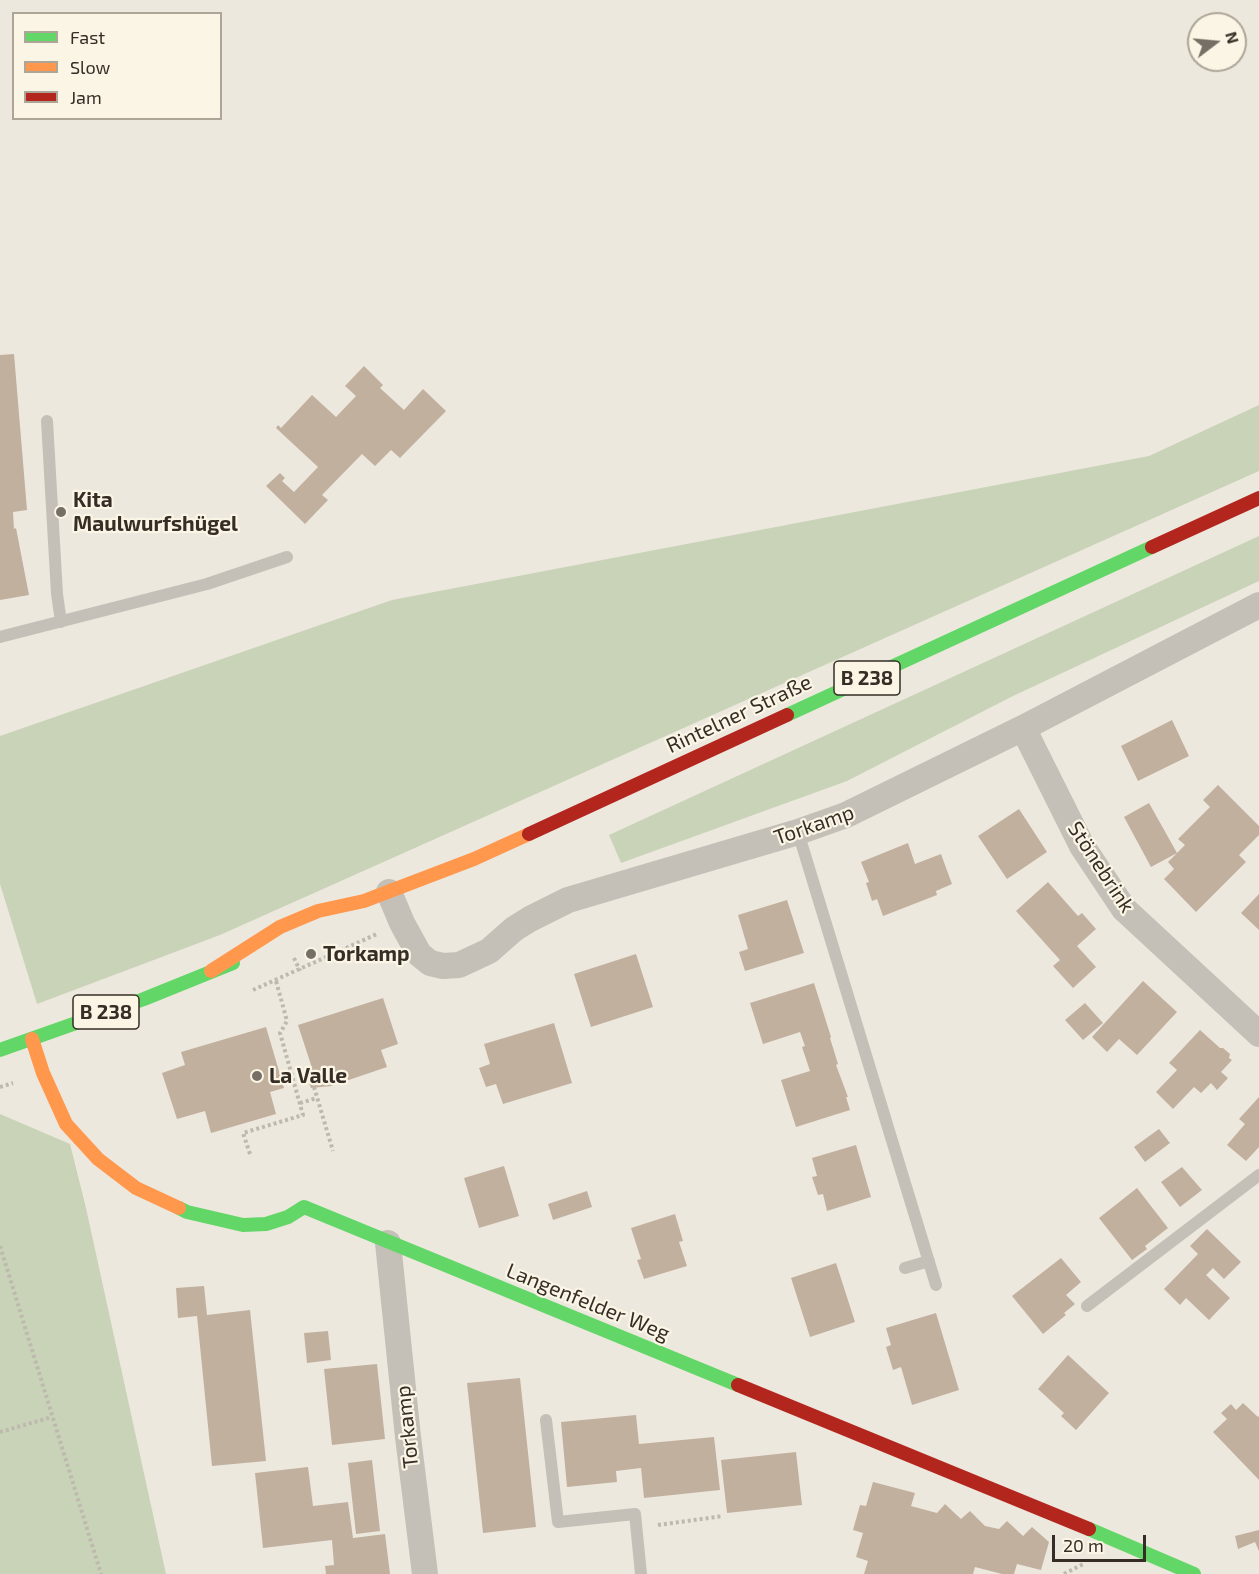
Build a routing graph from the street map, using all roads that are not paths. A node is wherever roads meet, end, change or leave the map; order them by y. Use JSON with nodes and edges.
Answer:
{"nodes":[{"id":1,"x":47,"y":421,"type":"dead end"},
{"id":2,"x":1259,"y":498,"type":"edge"},
{"id":3,"x":287,"y":557,"type":"dead end"},
{"id":4,"x":1259,"y":605,"type":"edge"},
{"id":5,"x":61,"y":622,"type":"junction"},
{"id":6,"x":0,"y":637,"type":"edge"},
{"id":7,"x":1023,"y":728,"type":"junction"},
{"id":8,"x":798,"y":832,"type":"junction"},
{"id":9,"x":389,"y":892,"type":"junction"},
{"id":10,"x":364,"y":901,"type":"junction"},
{"id":11,"x":335,"y":920,"type":"dead end"},
{"id":12,"x":269,"y":951,"type":"dead end"},
{"id":13,"x":211,"y":970,"type":"junction"},
{"id":14,"x":1259,"y":1034,"type":"edge"},
{"id":15,"x":32,"y":1039,"type":"junction"},
{"id":16,"x":0,"y":1050,"type":"edge"},
{"id":17,"x":1259,"y":1174,"type":"edge"},
{"id":18,"x":388,"y":1243,"type":"junction"},
{"id":19,"x":929,"y":1261,"type":"junction"},
{"id":20,"x":904,"y":1268,"type":"dead end"},
{"id":21,"x":936,"y":1285,"type":"dead end"},
{"id":22,"x":1087,"y":1306,"type":"dead end"},
{"id":23,"x":546,"y":1420,"type":"dead end"},
{"id":24,"x":425,"y":1574,"type":"edge"},
{"id":25,"x":641,"y":1574,"type":"edge"},
{"id":26,"x":1194,"y":1574,"type":"edge"}],
"edges":[{"from":1,"to":5,"type":"lane"},
{"from":2,"to":9,"type":"main road","name":"Rintelner Straße","number":"B 238"},
{"from":3,"to":5,"type":"lane"},
{"from":4,"to":7,"type":"street","name":"Torkamp"},
{"from":5,"to":6,"type":"lane"},
{"from":7,"to":8,"type":"street","name":"Torkamp"},
{"from":7,"to":14,"type":"street","name":"Stönebrink"},
{"from":8,"to":9,"type":"street","name":"Torkamp"},
{"from":8,"to":19,"type":"lane"},
{"from":9,"to":10,"type":"main road","name":"Rintelner Straße","number":"B 238"},
{"from":10,"to":11,"type":"main road","name":"Rintelner Straße","number":"B 238"},
{"from":10,"to":13,"type":"main road","name":"Rintelner Straße","number":"B 238"},
{"from":12,"to":13,"type":"main road","name":"Rintelner Straße","number":"B 238"},
{"from":13,"to":15,"type":"main road","name":"Rintelner Straße","number":"B 238"},
{"from":15,"to":16,"type":"main road","name":"Rintelner Straße","number":"B 238"},
{"from":15,"to":18,"type":"main road","name":"Langenfelder Weg"},
{"from":17,"to":22,"type":"lane"},
{"from":18,"to":24,"type":"street","name":"Torkamp"},
{"from":18,"to":26,"type":"main road","name":"Langenfelder Weg"},
{"from":19,"to":20,"type":"lane"},
{"from":19,"to":21,"type":"lane"},
{"from":23,"to":25,"type":"lane"}]}
